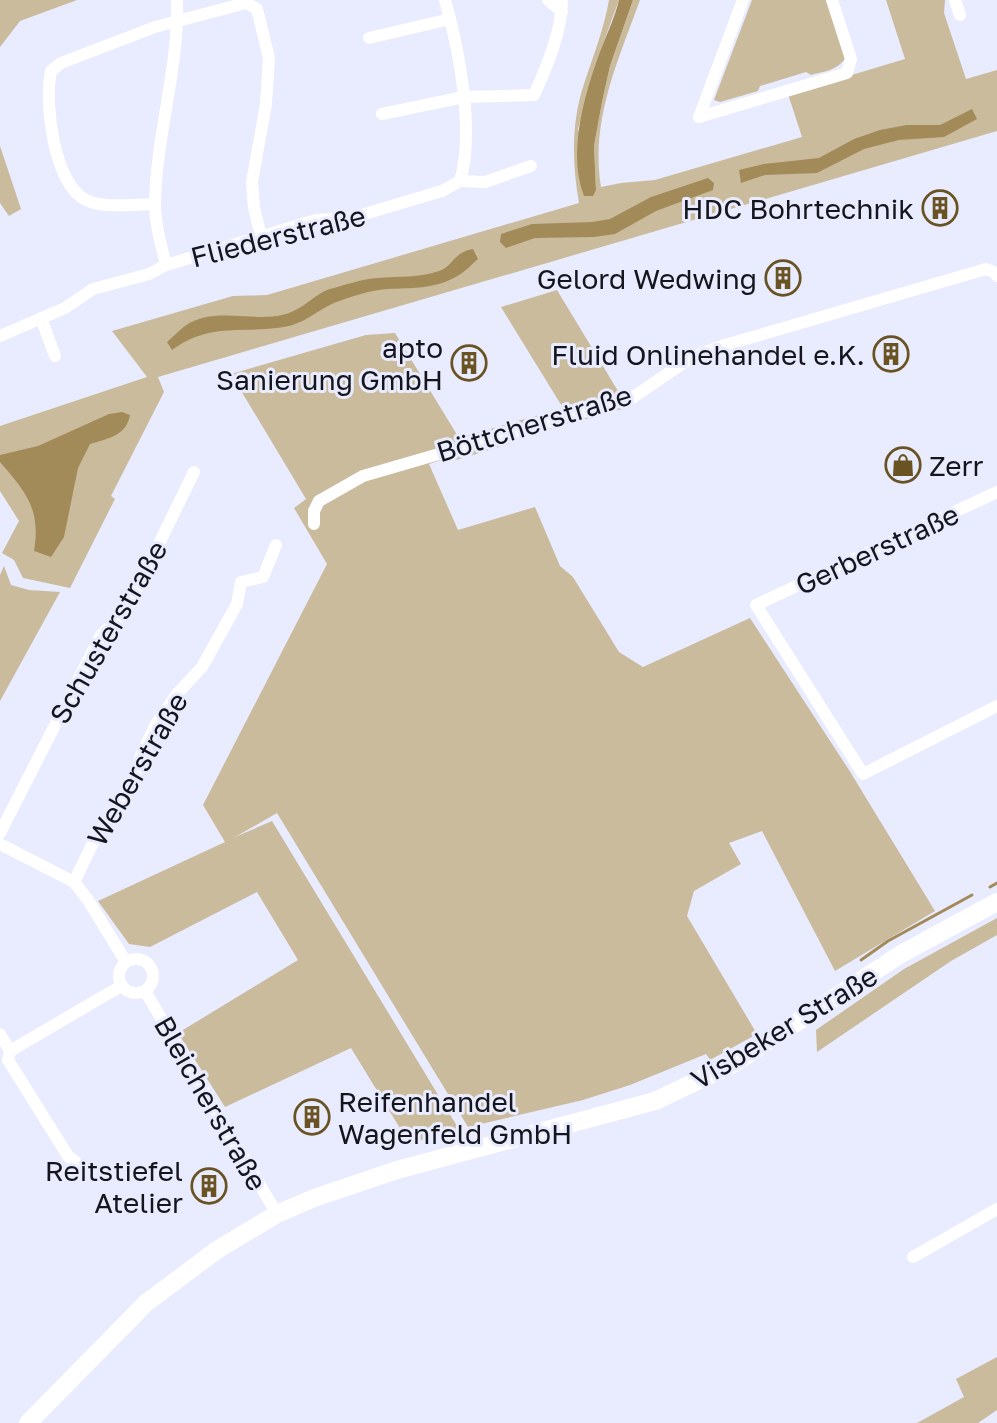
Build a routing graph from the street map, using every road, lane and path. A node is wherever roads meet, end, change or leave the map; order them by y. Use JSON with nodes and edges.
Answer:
{"nodes":[{"id":1,"x":177,"y":0,"type":"edge"},
{"id":2,"x":445,"y":0,"type":"edge"},
{"id":3,"x":548,"y":0,"type":"edge"},
{"id":4,"x":743,"y":0,"type":"edge"},
{"id":5,"x":832,"y":0,"type":"edge"},
{"id":6,"x":955,"y":0,"type":"edge"},
{"id":7,"x":562,"y":6,"type":"edge"},
{"id":8,"x":960,"y":15,"type":"dead end"},
{"id":9,"x":450,"y":19,"type":"junction"},
{"id":10,"x":178,"y":22,"type":"junction"},
{"id":11,"x":369,"y":38,"type":"dead end"},
{"id":12,"x":464,"y":97,"type":"junction"},
{"id":13,"x":382,"y":114,"type":"dead end"},
{"id":14,"x":531,"y":166,"type":"dead end"},
{"id":15,"x":460,"y":181,"type":"junction"},
{"id":16,"x":155,"y":204,"type":"junction"},
{"id":17,"x":261,"y":236,"type":"junction"},
{"id":18,"x":166,"y":265,"type":"junction"},
{"id":19,"x":997,"y":276,"type":"edge"},
{"id":20,"x":41,"y":318,"type":"junction"},
{"id":21,"x":0,"y":336,"type":"edge"},
{"id":22,"x":55,"y":356,"type":"dead end"},
{"id":23,"x":194,"y":472,"type":"dead end"},
{"id":24,"x":997,"y":492,"type":"edge"},
{"id":25,"x":314,"y":524,"type":"dead end"},
{"id":26,"x":276,"y":545,"type":"dead end"},
{"id":27,"x":997,"y":706,"type":"edge"},
{"id":28,"x":0,"y":833,"type":"edge"},
{"id":29,"x":0,"y":844,"type":"edge"},
{"id":30,"x":74,"y":882,"type":"junction"},
{"id":31,"x":997,"y":902,"type":"edge"},
{"id":32,"x":126,"y":962,"type":"junction"},
{"id":33,"x":121,"y":986,"type":"junction"},
{"id":34,"x":145,"y":991,"type":"junction"},
{"id":35,"x":0,"y":1034,"type":"edge"},
{"id":36,"x":10,"y":1051,"type":"junction"},
{"id":37,"x":82,"y":1167,"type":"dead end"},
{"id":38,"x":997,"y":1209,"type":"edge"},
{"id":39,"x":277,"y":1214,"type":"junction"},
{"id":40,"x":913,"y":1257,"type":"dead end"},
{"id":41,"x":28,"y":1423,"type":"edge"}],
"edges":[{"from":1,"to":10,"type":"street","name":"Fliederstraße"},
{"from":2,"to":9,"type":"street"},
{"from":3,"to":7,"type":"street"},
{"from":4,"to":5,"type":"street"},
{"from":6,"to":8,"type":"street"},
{"from":7,"to":12,"type":"street"},
{"from":9,"to":11,"type":"street"},
{"from":9,"to":12,"type":"street"},
{"from":10,"to":16,"type":"street","name":"Fliederstraße"},
{"from":10,"to":16,"type":"street"},
{"from":10,"to":17,"type":"street"},
{"from":12,"to":13,"type":"street"},
{"from":12,"to":15,"type":"street"},
{"from":14,"to":15,"type":"street","name":"Fliederstraße"},
{"from":15,"to":17,"type":"street","name":"Fliederstraße"},
{"from":16,"to":18,"type":"street","name":"Fliederstraße"},
{"from":17,"to":18,"type":"street","name":"Fliederstraße"},
{"from":18,"to":20,"type":"street"},
{"from":19,"to":25,"type":"street","name":"Böttcherstraße"},
{"from":20,"to":21,"type":"street"},
{"from":20,"to":22,"type":"street"},
{"from":23,"to":28,"type":"street","name":"Schusterstraße"},
{"from":24,"to":27,"type":"street","name":"Gerberstraße"},
{"from":26,"to":30,"type":"street","name":"Weberstraße"},
{"from":29,"to":30,"type":"street"},
{"from":30,"to":32,"type":"street"},
{"from":31,"to":39,"type":"main road","name":"Visbeker Straße"},
{"from":32,"to":33,"type":"street"},
{"from":32,"to":34,"type":"street"},
{"from":33,"to":34,"type":"street"},
{"from":33,"to":36,"type":"street"},
{"from":34,"to":39,"type":"street","name":"Bleicherstraße"},
{"from":35,"to":36,"type":"street"},
{"from":36,"to":37,"type":"street"},
{"from":38,"to":40,"type":"street"},
{"from":39,"to":41,"type":"main road","name":"Visbeker Straße"}]}
